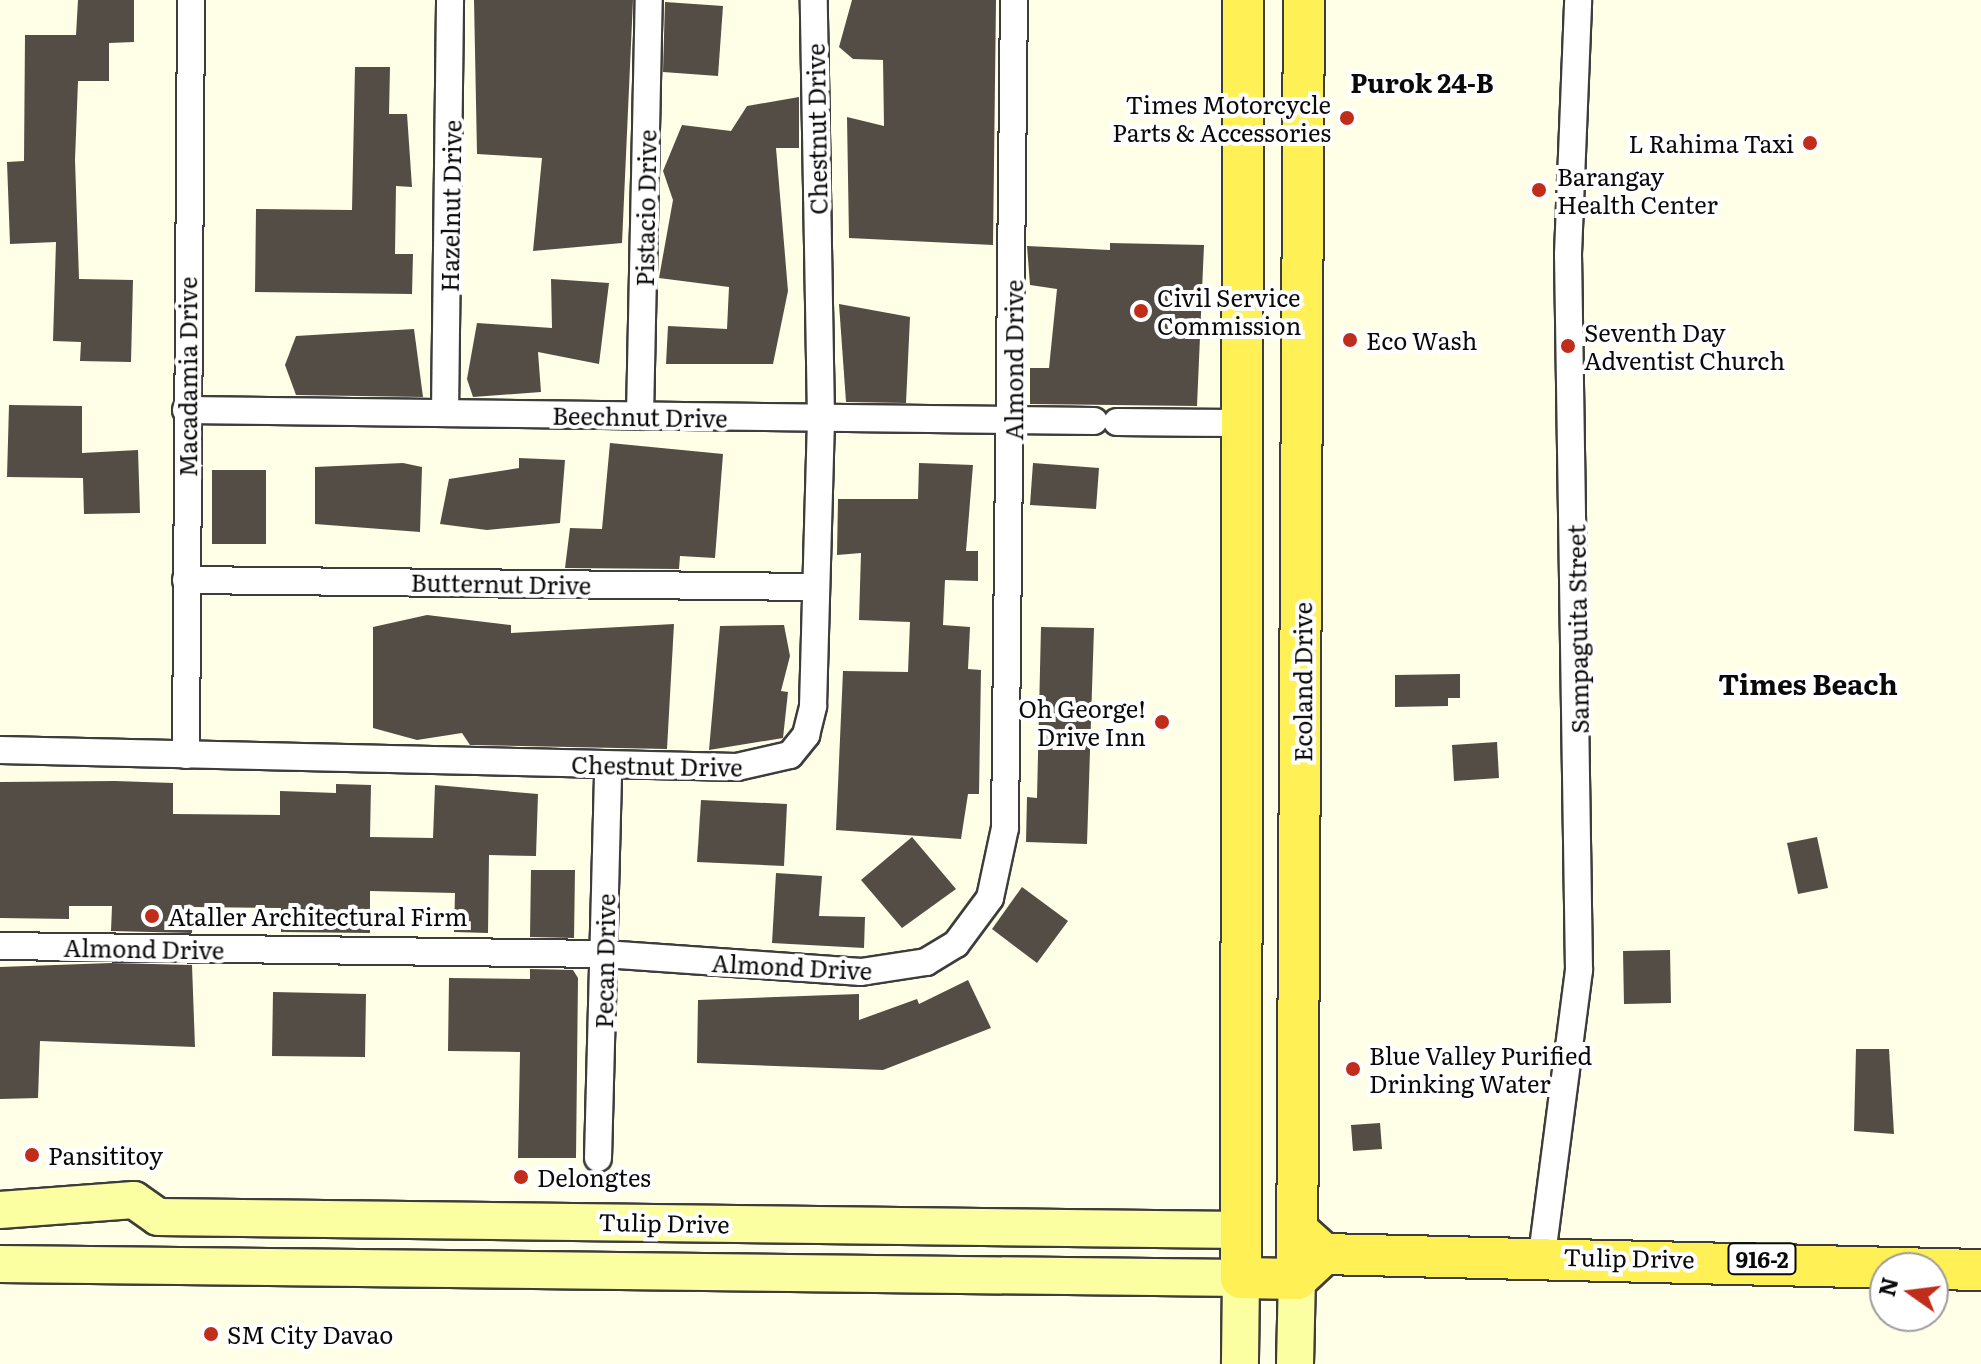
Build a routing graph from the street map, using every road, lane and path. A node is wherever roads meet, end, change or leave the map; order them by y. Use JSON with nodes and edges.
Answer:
{"nodes":[{"id":1,"x":191,"y":0,"type":"edge"},
{"id":2,"x":450,"y":0,"type":"edge"},
{"id":3,"x":649,"y":0,"type":"edge"},
{"id":4,"x":814,"y":0,"type":"edge"},
{"id":5,"x":1014,"y":0,"type":"edge"},
{"id":6,"x":1243,"y":0,"type":"edge"},
{"id":7,"x":1304,"y":0,"type":"edge"},
{"id":8,"x":1578,"y":0,"type":"edge"},
{"id":9,"x":186,"y":410,"type":"junction"},
{"id":10,"x":445,"y":413,"type":"junction"},
{"id":11,"x":640,"y":416,"type":"junction"},
{"id":12,"x":821,"y":418,"type":"junction"},
{"id":13,"x":1013,"y":420,"type":"junction"},
{"id":14,"x":1243,"y":423,"type":"junction"},
{"id":15,"x":186,"y":580,"type":"junction"},
{"id":16,"x":816,"y":587,"type":"junction"},
{"id":17,"x":0,"y":750,"type":"edge"},
{"id":18,"x":186,"y":755,"type":"junction"},
{"id":19,"x":608,"y":765,"type":"junction"},
{"id":20,"x":0,"y":946,"type":"edge"},
{"id":21,"x":604,"y":954,"type":"junction"},
{"id":22,"x":598,"y":1158,"type":"dead end"},
{"id":23,"x":0,"y":1210,"type":"edge"},
{"id":24,"x":309,"y":1218,"type":"junction"},
{"id":25,"x":536,"y":1221,"type":"junction"},
{"id":26,"x":667,"y":1222,"type":"junction"},
{"id":27,"x":1242,"y":1230,"type":"junction"},
{"id":28,"x":1306,"y":1255,"type":"junction"},
{"id":29,"x":1542,"y":1255,"type":"junction"},
{"id":30,"x":0,"y":1264,"type":"edge"},
{"id":31,"x":311,"y":1270,"type":"junction"},
{"id":32,"x":1981,"y":1270,"type":"edge"},
{"id":33,"x":536,"y":1272,"type":"junction"},
{"id":34,"x":667,"y":1273,"type":"junction"},
{"id":35,"x":1241,"y":1278,"type":"junction"},
{"id":36,"x":1240,"y":1364,"type":"edge"},
{"id":37,"x":1295,"y":1364,"type":"edge"}],
"edges":[{"from":1,"to":9,"type":"street","name":"Macadamia Drive"},
{"from":2,"to":10,"type":"street","name":"Hazelnut Drive"},
{"from":3,"to":11,"type":"street","name":"Pistacio Drive"},
{"from":4,"to":12,"type":"street","name":"Chestnut Drive"},
{"from":5,"to":13,"type":"street","name":"Almond Drive"},
{"from":6,"to":14,"type":"main road"},
{"from":7,"to":28,"type":"main road","name":"Ecoland Drive"},
{"from":8,"to":29,"type":"street","name":"Sampaguita Street"},
{"from":9,"to":10,"type":"street","name":"Beechnut Drive"},
{"from":9,"to":15,"type":"street","name":"Macadamia Drive"},
{"from":10,"to":11,"type":"street","name":"Beechnut Drive"},
{"from":11,"to":12,"type":"street","name":"Beechnut Drive"},
{"from":12,"to":13,"type":"street","name":"Beechnut Drive"},
{"from":12,"to":16,"type":"street","name":"Chestnut Drive"},
{"from":13,"to":14,"type":"street","name":"Beechnut Drive"},
{"from":13,"to":21,"type":"street","name":"Almond Drive"},
{"from":14,"to":27,"type":"main road"},
{"from":15,"to":16,"type":"street","name":"Butternut Drive"},
{"from":15,"to":18,"type":"street","name":"Macadamia Drive"},
{"from":16,"to":19,"type":"street","name":"Chestnut Drive"},
{"from":17,"to":18,"type":"street","name":"Chestnut Drive"},
{"from":18,"to":19,"type":"street","name":"Chestnut Drive"},
{"from":19,"to":21,"type":"street","name":"Pecan Drive"},
{"from":20,"to":21,"type":"street","name":"Almond Drive"},
{"from":21,"to":22,"type":"street","name":"Pecan Drive"},
{"from":23,"to":24,"type":"main road","name":"Tulip Drive","number":"916-2"},
{"from":24,"to":25,"type":"main road","name":"Tulip Drive","number":"916-2"},
{"from":24,"to":31,"type":"main road"},
{"from":25,"to":26,"type":"main road","name":"Tulip Drive","number":"916-2"},
{"from":25,"to":33,"type":"main road"},
{"from":26,"to":27,"type":"main road","name":"Tulip Drive","number":"916-2"},
{"from":26,"to":34,"type":"main road"},
{"from":27,"to":28,"type":"main road","name":"Tulip Drive","number":"916-2"},
{"from":27,"to":35,"type":"main road"},
{"from":28,"to":29,"type":"main road","name":"Tulip Drive","number":"916-2"},
{"from":28,"to":35,"type":"main road","name":"Tulip Drive","number":"916-2"},
{"from":28,"to":37,"type":"main road","name":"Ecoland Drive"},
{"from":29,"to":32,"type":"main road","name":"Tulip Drive","number":"916-2"},
{"from":30,"to":31,"type":"main road","name":"Tulip Drive","number":"916-2"},
{"from":31,"to":33,"type":"main road","name":"Tulip Drive","number":"916-2"},
{"from":33,"to":34,"type":"main road","name":"Tulip Drive","number":"916-2"},
{"from":34,"to":35,"type":"main road","name":"Tulip Drive","number":"916-2"},
{"from":35,"to":36,"type":"main road"}]}
